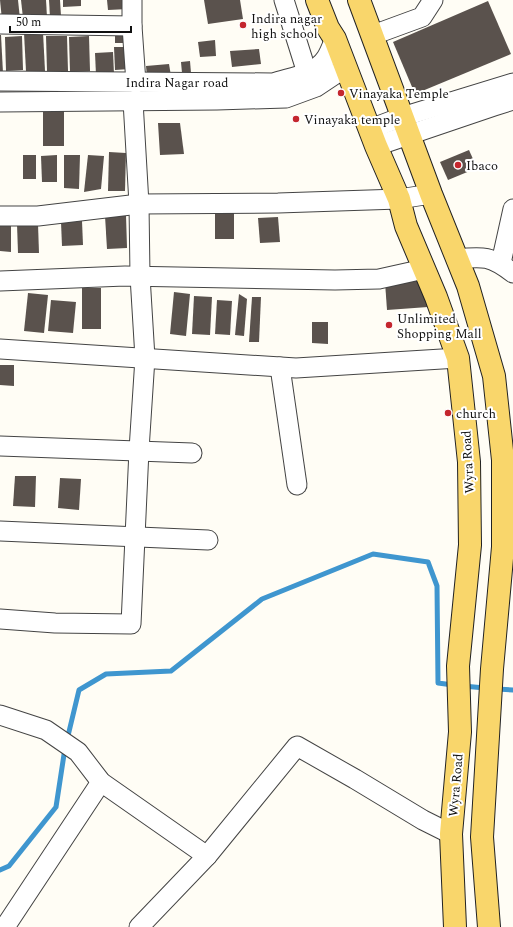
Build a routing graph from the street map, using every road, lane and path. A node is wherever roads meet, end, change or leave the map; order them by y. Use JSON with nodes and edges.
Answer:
{"nodes":[{"id":1,"x":132,"y":0,"type":"edge"},
{"id":2,"x":284,"y":0,"type":"edge"},
{"id":3,"x":316,"y":0,"type":"edge"},
{"id":4,"x":359,"y":0,"type":"edge"},
{"id":5,"x":433,"y":0,"type":"edge"},
{"id":6,"x":0,"y":24,"type":"edge"},
{"id":7,"x":132,"y":26,"type":"junction"},
{"id":8,"x":373,"y":36,"type":"junction"},
{"id":9,"x":335,"y":39,"type":"junction"},
{"id":10,"x":346,"y":67,"type":"junction"},
{"id":11,"x":308,"y":73,"type":"junction"},
{"id":12,"x":0,"y":81,"type":"edge"},
{"id":13,"x":136,"y":83,"type":"junction"},
{"id":14,"x":513,"y":83,"type":"edge"},
{"id":15,"x":513,"y":100,"type":"edge"},
{"id":16,"x":132,"y":101,"type":"junction"},
{"id":17,"x":0,"y":102,"type":"edge"},
{"id":18,"x":405,"y":126,"type":"junction"},
{"id":19,"x":373,"y":138,"type":"junction"},
{"id":20,"x":430,"y":194,"type":"junction"},
{"id":21,"x":399,"y":199,"type":"junction"},
{"id":22,"x":139,"y":204,"type":"junction"},
{"id":23,"x":513,"y":209,"type":"edge"},
{"id":24,"x":0,"y":216,"type":"edge"},
{"id":25,"x":456,"y":259,"type":"junction"},
{"id":26,"x":507,"y":268,"type":"edge"},
{"id":27,"x":424,"y":269,"type":"junction"},
{"id":28,"x":140,"y":276,"type":"junction"},
{"id":29,"x":0,"y":281,"type":"edge"},
{"id":30,"x":0,"y":349,"type":"edge"},
{"id":31,"x":145,"y":358,"type":"junction"},
{"id":32,"x":458,"y":358,"type":"junction"},
{"id":33,"x":280,"y":368,"type":"junction"},
{"id":34,"x":0,"y":446,"type":"edge"},
{"id":35,"x":139,"y":450,"type":"junction"},
{"id":36,"x":192,"y":453,"type":"dead end"},
{"id":37,"x":297,"y":485,"type":"dead end"},
{"id":38,"x":0,"y":530,"type":"edge"},
{"id":39,"x":135,"y":537,"type":"junction"},
{"id":40,"x":208,"y":540,"type":"dead end"},
{"id":41,"x":0,"y":619,"type":"edge"},
{"id":42,"x":0,"y":714,"type":"edge"},
{"id":43,"x":101,"y":782,"type":"junction"},
{"id":44,"x":452,"y":834,"type":"junction"},
{"id":45,"x":207,"y":856,"type":"junction"},
{"id":46,"x":5,"y":927,"type":"edge"},
{"id":47,"x":139,"y":927,"type":"edge"},
{"id":48,"x":455,"y":927,"type":"edge"},
{"id":49,"x":489,"y":927,"type":"edge"}],
"edges":[{"from":1,"to":7,"type":"street"},
{"from":2,"to":11,"type":"street"},
{"from":3,"to":9,"type":"main road","name":"Wyra Road"},
{"from":4,"to":8,"type":"main road"},
{"from":5,"to":8,"type":"street"},
{"from":6,"to":7,"type":"street"},
{"from":7,"to":13,"type":"street"},
{"from":8,"to":18,"type":"main road"},
{"from":9,"to":10,"type":"main road","name":"Wyra Road"},
{"from":9,"to":11,"type":"street","name":"Indira Nagar road"},
{"from":10,"to":16,"type":"street","name":"Indira Nagar road"},
{"from":10,"to":19,"type":"main road","name":"Wyra Road"},
{"from":11,"to":13,"type":"street","name":"Indira Nagar road"},
{"from":12,"to":13,"type":"street","name":"Indira Nagar road"},
{"from":14,"to":18,"type":"street"},
{"from":15,"to":18,"type":"street"},
{"from":16,"to":17,"type":"street","name":"Indira Nagar road"},
{"from":16,"to":22,"type":"street"},
{"from":18,"to":19,"type":"street"},
{"from":18,"to":20,"type":"main road"},
{"from":19,"to":21,"type":"main road","name":"Wyra Road"},
{"from":20,"to":21,"type":"street"},
{"from":20,"to":25,"type":"main road"},
{"from":21,"to":22,"type":"street"},
{"from":21,"to":27,"type":"main road","name":"Wyra Road"},
{"from":22,"to":24,"type":"street"},
{"from":22,"to":28,"type":"street"},
{"from":23,"to":26,"type":"street"},
{"from":25,"to":26,"type":"street"},
{"from":25,"to":49,"type":"main road"},
{"from":27,"to":28,"type":"street"},
{"from":27,"to":32,"type":"main road","name":"Wyra Road"},
{"from":28,"to":29,"type":"street"},
{"from":28,"to":31,"type":"street"},
{"from":30,"to":31,"type":"street"},
{"from":31,"to":33,"type":"street"},
{"from":31,"to":35,"type":"street"},
{"from":32,"to":33,"type":"street"},
{"from":32,"to":44,"type":"main road","name":"Wyra Road"},
{"from":33,"to":37,"type":"street"},
{"from":34,"to":35,"type":"street"},
{"from":35,"to":36,"type":"street"},
{"from":35,"to":39,"type":"street"},
{"from":38,"to":39,"type":"street"},
{"from":39,"to":40,"type":"street"},
{"from":39,"to":41,"type":"street"},
{"from":42,"to":43,"type":"street"},
{"from":43,"to":45,"type":"street"},
{"from":43,"to":46,"type":"street"},
{"from":44,"to":45,"type":"street"},
{"from":44,"to":48,"type":"main road","name":"Wyra Road"},
{"from":45,"to":47,"type":"street"}]}
